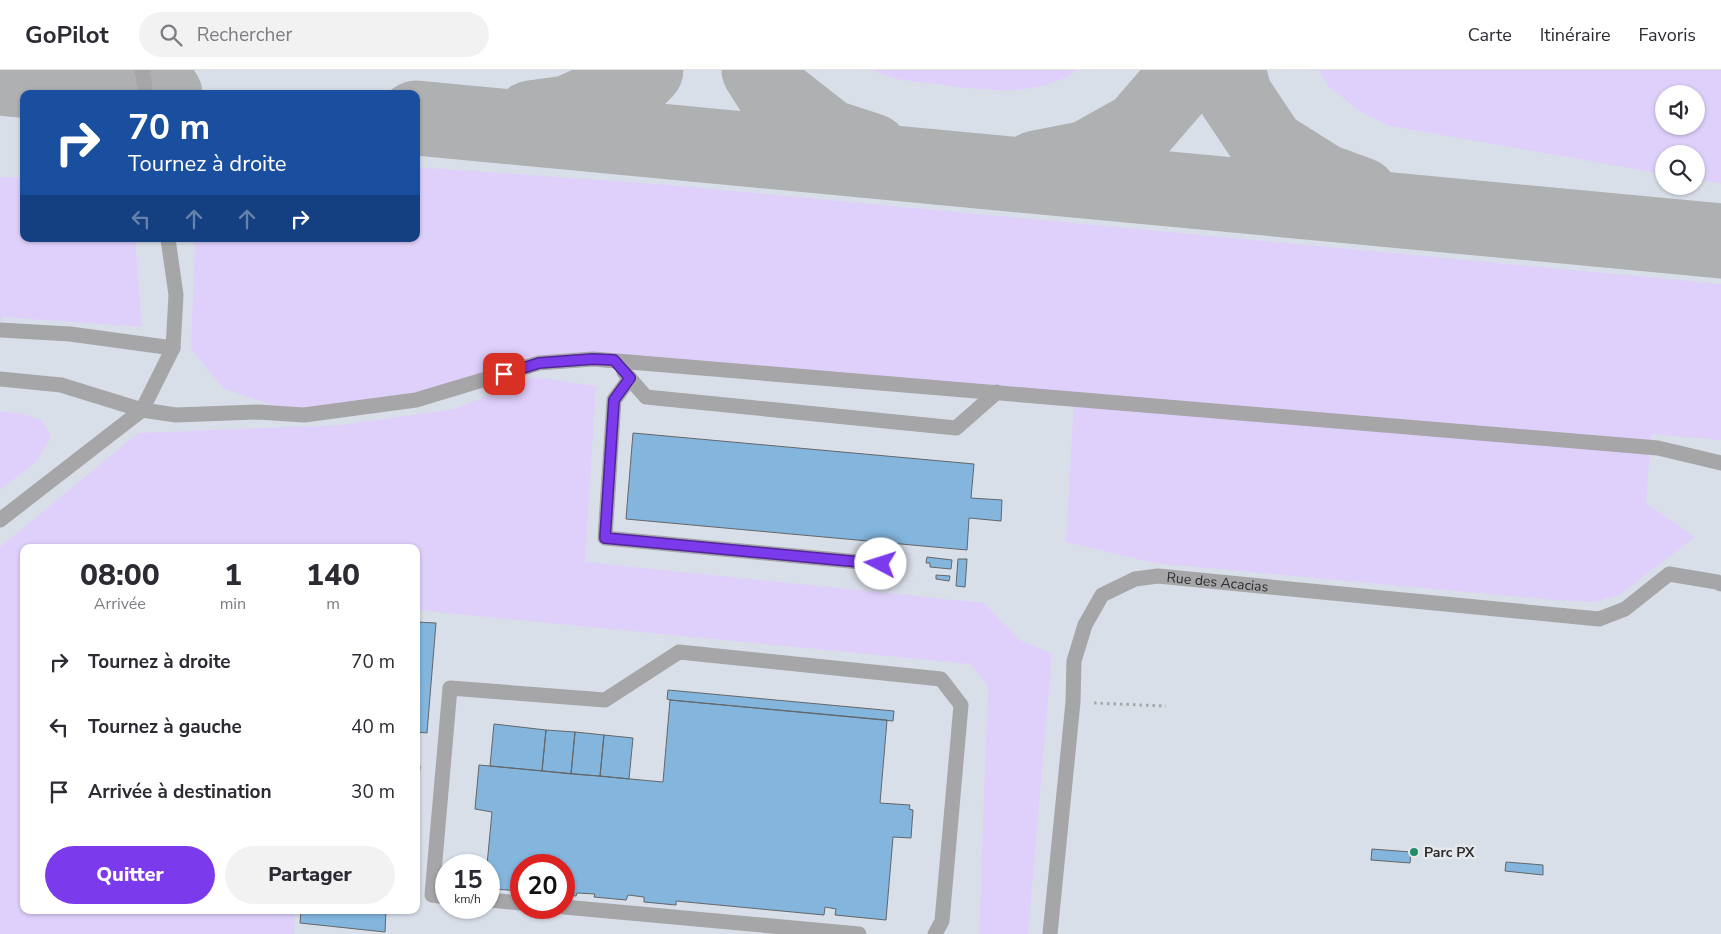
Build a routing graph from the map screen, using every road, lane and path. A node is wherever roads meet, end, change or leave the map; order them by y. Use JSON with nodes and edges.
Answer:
{"nodes":[{"id":1,"x":142,"y":70,"type":"edge"},
{"id":2,"x":145,"y":90,"type":"edge"},
{"id":3,"x":168,"y":242,"type":"edge"},
{"id":4,"x":0,"y":330,"type":"edge"},
{"id":5,"x":173,"y":348,"type":"junction"},
{"id":6,"x":614,"y":360,"type":"junction"},
{"id":7,"x":630,"y":378,"type":"junction"},
{"id":8,"x":0,"y":379,"type":"edge"},
{"id":9,"x":996,"y":392,"type":"junction"},
{"id":10,"x":142,"y":410,"type":"junction"},
{"id":11,"x":1721,"y":463,"type":"edge"},
{"id":12,"x":0,"y":520,"type":"edge"},
{"id":13,"x":881,"y":564,"type":"dead end"},
{"id":14,"x":1721,"y":584,"type":"edge"},
{"id":15,"x":1073,"y":702,"type":"junction"},
{"id":16,"x":1166,"y":706,"type":"dead end"},
{"id":17,"x":436,"y":854,"type":"edge"},
{"id":18,"x":435,"y":860,"type":"edge"},
{"id":19,"x":435,"y":895,"type":"edge"},
{"id":20,"x":575,"y":908,"type":"edge"},
{"id":21,"x":859,"y":934,"type":"edge"},
{"id":22,"x":935,"y":934,"type":"edge"},
{"id":23,"x":1050,"y":934,"type":"edge"}],
"edges":[{"from":1,"to":2,"type":"lane"},
{"from":3,"to":5,"type":"lane"},
{"from":4,"to":5,"type":"lane"},
{"from":5,"to":10,"type":"lane"},
{"from":6,"to":7,"type":"lane"},
{"from":6,"to":9,"type":"lane"},
{"from":6,"to":10,"type":"lane"},
{"from":7,"to":9,"type":"lane"},
{"from":7,"to":13,"type":"lane"},
{"from":8,"to":10,"type":"lane"},
{"from":9,"to":11,"type":"lane"},
{"from":10,"to":12,"type":"lane"},
{"from":14,"to":15,"type":"lane","name":"Rue des Acacias"},
{"from":15,"to":16,"type":"path"},
{"from":15,"to":23,"type":"lane","name":"Rue des Acacias"},
{"from":17,"to":22,"type":"lane"},
{"from":18,"to":19,"type":"lane"},
{"from":20,"to":21,"type":"lane"}]}
